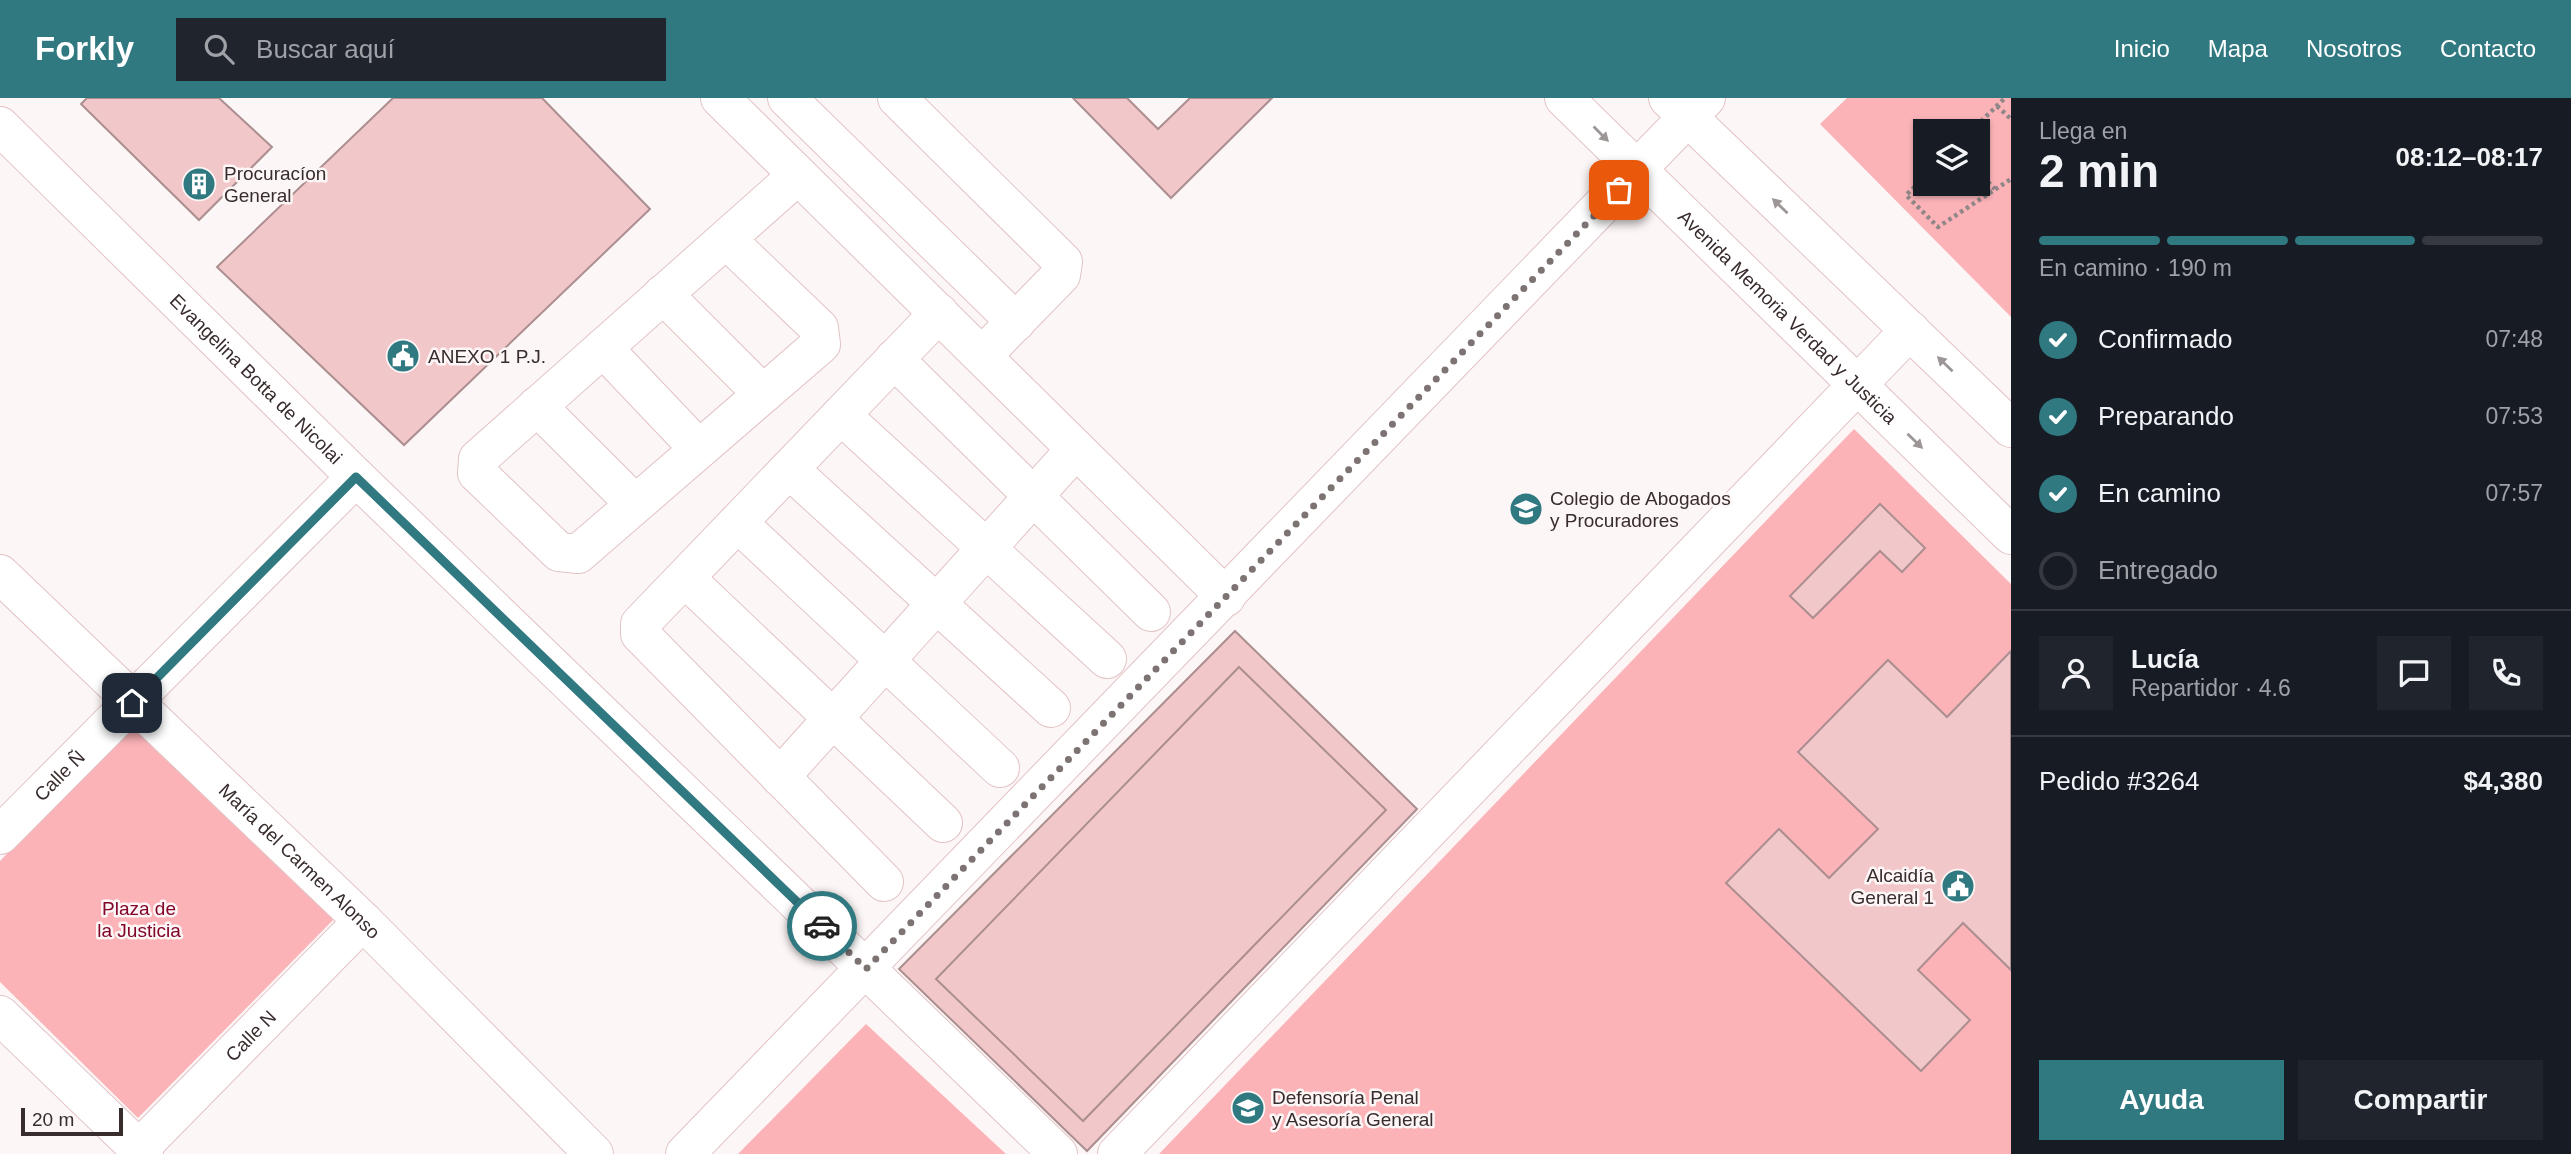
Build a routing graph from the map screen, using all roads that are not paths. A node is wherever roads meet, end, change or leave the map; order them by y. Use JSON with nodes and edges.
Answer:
{"nodes":[{"id":1,"x":720,"y":98,"type":"edge"},
{"id":2,"x":787,"y":98,"type":"edge"},
{"id":3,"x":897,"y":98,"type":"edge"},
{"id":4,"x":1564,"y":98,"type":"edge"},
{"id":5,"x":1687,"y":104,"type":"edge"},
{"id":6,"x":0,"y":126,"type":"edge"},
{"id":7,"x":1638,"y":171,"type":"junction"},
{"id":8,"x":798,"y":175,"type":"junction"},
{"id":9,"x":726,"y":239,"type":"junction"},
{"id":10,"x":663,"y":294,"type":"junction"},
{"id":11,"x":939,"y":313,"type":"junction"},
{"id":12,"x":1016,"y":322,"type":"junction"},
{"id":13,"x":1910,"y":330,"type":"junction"},
{"id":14,"x":603,"y":348,"type":"junction"},
{"id":15,"x":982,"y":356,"type":"junction"},
{"id":16,"x":894,"y":359,"type":"junction"},
{"id":17,"x":1858,"y":386,"type":"junction"},
{"id":18,"x":763,"y":394,"type":"junction"},
{"id":19,"x":537,"y":406,"type":"junction"},
{"id":20,"x":841,"y":415,"type":"junction"},
{"id":21,"x":2011,"y":428,"type":"edge"},
{"id":22,"x":699,"y":449,"type":"junction"},
{"id":23,"x":1076,"y":449,"type":"junction"},
{"id":24,"x":789,"y":469,"type":"junction"},
{"id":25,"x":356,"y":477,"type":"junction"},
{"id":26,"x":1033,"y":497,"type":"junction"},
{"id":27,"x":635,"y":504,"type":"junction"},
{"id":28,"x":737,"y":523,"type":"junction"},
{"id":29,"x":2011,"y":535,"type":"edge"},
{"id":30,"x":986,"y":548,"type":"junction"},
{"id":31,"x":0,"y":574,"type":"edge"},
{"id":32,"x":685,"y":578,"type":"junction"},
{"id":33,"x":1226,"y":597,"type":"junction"},
{"id":34,"x":936,"y":604,"type":"junction"},
{"id":35,"x":1151,"y":612,"type":"dead end"},
{"id":36,"x":1107,"y":659,"type":"dead end"},
{"id":37,"x":886,"y":661,"type":"junction"},
{"id":38,"x":132,"y":703,"type":"junction"},
{"id":39,"x":1051,"y":708,"type":"dead end"},
{"id":40,"x":833,"y":719,"type":"junction"},
{"id":41,"x":1000,"y":768,"type":"dead end"},
{"id":42,"x":780,"y":776,"type":"junction"},
{"id":43,"x":943,"y":823,"type":"dead end"},
{"id":44,"x":0,"y":835,"type":"edge"},
{"id":45,"x":884,"y":882,"type":"dead end"},
{"id":46,"x":362,"y":921,"type":"junction"},
{"id":47,"x":866,"y":969,"type":"junction"},
{"id":48,"x":0,"y":1015,"type":"edge"},
{"id":49,"x":141,"y":1151,"type":"edge"},
{"id":50,"x":594,"y":1154,"type":"edge"},
{"id":51,"x":685,"y":1154,"type":"edge"},
{"id":52,"x":1058,"y":1154,"type":"edge"},
{"id":53,"x":1117,"y":1154,"type":"edge"}],
"edges":[{"from":1,"to":8,"type":"street"},
{"from":2,"to":12,"type":"street"},
{"from":3,"to":12,"type":"street"},
{"from":4,"to":7,"type":"street","name":"Avenida Memoria Verdad y Justicia","one_way":true},
{"from":5,"to":7,"type":"street"},
{"from":13,"to":5,"type":"street","one_way":true},
{"from":6,"to":25,"type":"street","name":"Evangelina Botta de Nicolai"},
{"from":7,"to":17,"type":"street","name":"Avenida Memoria Verdad y Justicia"},
{"from":7,"to":33,"type":"street"},
{"from":8,"to":9,"type":"street"},
{"from":8,"to":11,"type":"street"},
{"from":9,"to":10,"type":"street"},
{"from":9,"to":18,"type":"street"},
{"from":10,"to":14,"type":"street"},
{"from":10,"to":18,"type":"street"},
{"from":11,"to":15,"type":"street"},
{"from":11,"to":16,"type":"street"},
{"from":12,"to":15,"type":"street"},
{"from":13,"to":17,"type":"street"},
{"from":21,"to":13,"type":"street","one_way":true},
{"from":14,"to":19,"type":"street"},
{"from":14,"to":22,"type":"street"},
{"from":15,"to":23,"type":"street"},
{"from":16,"to":20,"type":"street"},
{"from":16,"to":26,"type":"street"},
{"from":17,"to":29,"type":"street","name":"Avenida Memoria Verdad y Justicia","one_way":true},
{"from":17,"to":53,"type":"street"},
{"from":18,"to":22,"type":"street"},
{"from":19,"to":27,"type":"street"},
{"from":19,"to":27,"type":"street"},
{"from":20,"to":24,"type":"street"},
{"from":20,"to":30,"type":"street"},
{"from":22,"to":27,"type":"street"},
{"from":23,"to":26,"type":"street"},
{"from":23,"to":33,"type":"street"},
{"from":24,"to":28,"type":"street"},
{"from":24,"to":34,"type":"street"},
{"from":25,"to":38,"type":"street","name":"Calle Ñ"},
{"from":25,"to":47,"type":"street","name":"Evangelina Botta de Nicolai"},
{"from":26,"to":30,"type":"street"},
{"from":26,"to":35,"type":"street"},
{"from":28,"to":32,"type":"street"},
{"from":28,"to":37,"type":"street"},
{"from":30,"to":34,"type":"street"},
{"from":30,"to":36,"type":"street"},
{"from":31,"to":38,"type":"street","name":"María del Carmen Alonso"},
{"from":32,"to":40,"type":"street"},
{"from":32,"to":42,"type":"street"},
{"from":33,"to":47,"type":"street"},
{"from":34,"to":37,"type":"street"},
{"from":34,"to":39,"type":"street"},
{"from":37,"to":40,"type":"street"},
{"from":37,"to":41,"type":"street"},
{"from":38,"to":44,"type":"street","name":"Calle Ñ"},
{"from":38,"to":46,"type":"street","name":"María del Carmen Alonso"},
{"from":40,"to":42,"type":"street"},
{"from":40,"to":43,"type":"street"},
{"from":42,"to":45,"type":"street"},
{"from":46,"to":49,"type":"street","name":"Calle N"},
{"from":46,"to":50,"type":"street","name":"María del Carmen Alonso"},
{"from":47,"to":51,"type":"street"},
{"from":47,"to":52,"type":"street","name":"Evangelina Botta de Nicolai"},
{"from":48,"to":49,"type":"street"}]}
